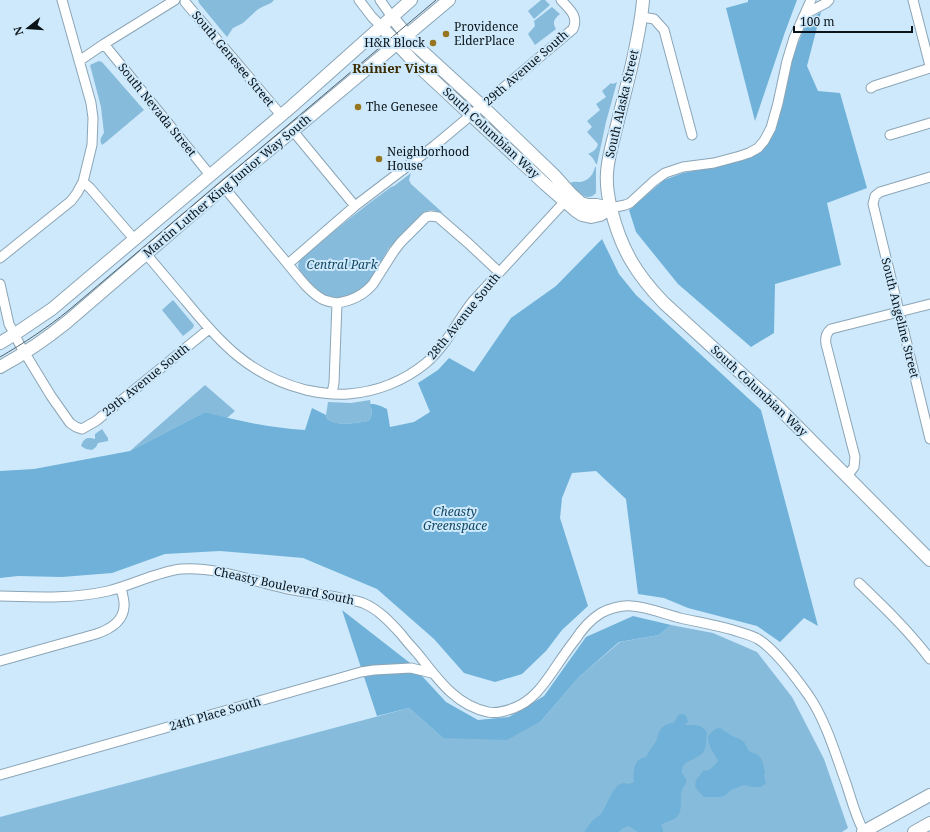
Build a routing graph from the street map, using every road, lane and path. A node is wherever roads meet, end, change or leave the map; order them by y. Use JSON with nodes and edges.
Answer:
{"nodes":[{"id":1,"x":62,"y":0,"type":"edge"},
{"id":2,"x":181,"y":0,"type":"edge"},
{"id":3,"x":359,"y":0,"type":"edge"},
{"id":4,"x":380,"y":0,"type":"edge"},
{"id":5,"x":411,"y":0,"type":"edge"},
{"id":6,"x":449,"y":0,"type":"edge"},
{"id":7,"x":561,"y":0,"type":"edge"},
{"id":8,"x":643,"y":0,"type":"edge"},
{"id":9,"x":811,"y":0,"type":"edge"},
{"id":10,"x":830,"y":0,"type":"edge"},
{"id":11,"x":913,"y":0,"type":"edge"},
{"id":12,"x":805,"y":14,"type":"junction"},
{"id":13,"x":392,"y":17,"type":"junction"},
{"id":14,"x":642,"y":17,"type":"junction"},
{"id":15,"x":381,"y":26,"type":"junction"},
{"id":16,"x":407,"y":35,"type":"junction"},
{"id":17,"x":397,"y":43,"type":"junction"},
{"id":18,"x":104,"y":44,"type":"junction"},
{"id":19,"x":79,"y":61,"type":"junction"},
{"id":20,"x":930,"y":67,"type":"edge"},
{"id":21,"x":870,"y":88,"type":"dead end"},
{"id":22,"x":482,"y":106,"type":"junction"},
{"id":23,"x":281,"y":115,"type":"junction"},
{"id":24,"x":472,"y":115,"type":"junction"},
{"id":25,"x":930,"y":123,"type":"edge"},
{"id":26,"x":293,"y":130,"type":"junction"},
{"id":27,"x":890,"y":134,"type":"dead end"},
{"id":28,"x":692,"y":135,"type":"dead end"},
{"id":29,"x":210,"y":175,"type":"junction"},
{"id":30,"x":930,"y":177,"type":"edge"},
{"id":31,"x":83,"y":182,"type":"junction"},
{"id":32,"x":224,"y":187,"type":"junction"},
{"id":33,"x":568,"y":197,"type":"junction"},
{"id":34,"x":355,"y":206,"type":"junction"},
{"id":35,"x":611,"y":208,"type":"junction"},
{"id":36,"x":135,"y":240,"type":"junction"},
{"id":37,"x":146,"y":254,"type":"junction"},
{"id":38,"x":0,"y":258,"type":"edge"},
{"id":39,"x":288,"y":264,"type":"junction"},
{"id":40,"x":499,"y":272,"type":"junction"},
{"id":41,"x":0,"y":284,"type":"edge"},
{"id":42,"x":336,"y":303,"type":"junction"},
{"id":43,"x":930,"y":304,"type":"edge"},
{"id":44,"x":899,"y":311,"type":"junction"},
{"id":45,"x":209,"y":329,"type":"junction"},
{"id":46,"x":15,"y":334,"type":"junction"},
{"id":47,"x":0,"y":343,"type":"edge"},
{"id":48,"x":25,"y":353,"type":"junction"},
{"id":49,"x":0,"y":367,"type":"edge"},
{"id":50,"x":332,"y":394,"type":"junction"},
{"id":51,"x":930,"y":439,"type":"edge"},
{"id":52,"x":847,"y":476,"type":"junction"},
{"id":53,"x":930,"y":560,"type":"edge"},
{"id":54,"x":859,"y":583,"type":"dead end"},
{"id":55,"x":121,"y":588,"type":"junction"},
{"id":56,"x":0,"y":596,"type":"edge"},
{"id":57,"x":930,"y":659,"type":"edge"},
{"id":58,"x":0,"y":661,"type":"edge"},
{"id":59,"x":432,"y":673,"type":"junction"},
{"id":60,"x":0,"y":775,"type":"edge"},
{"id":61,"x":930,"y":795,"type":"edge"},
{"id":62,"x":930,"y":823,"type":"edge"},
{"id":63,"x":863,"y":832,"type":"edge"},
{"id":64,"x":914,"y":832,"type":"edge"}],
"edges":[{"from":1,"to":19,"type":"street"},
{"from":2,"to":18,"type":"street"},
{"from":2,"to":23,"type":"street","name":"South Genesee Street"},
{"from":3,"to":15,"type":"street"},
{"from":4,"to":13,"type":"street"},
{"from":5,"to":13,"type":"main road","name":"Martin Luther King Junior Way South"},
{"from":6,"to":16,"type":"main road","name":"Martin Luther King Junior Way South"},
{"from":7,"to":22,"type":"street","name":"29th Avenue South"},
{"from":8,"to":14,"type":"main road","name":"South Alaska Street"},
{"from":9,"to":12,"type":"street"},
{"from":10,"to":12,"type":"street"},
{"from":11,"to":20,"type":"street"},
{"from":12,"to":35,"type":"street"},
{"from":13,"to":15,"type":"main road","name":"Martin Luther King Junior Way South"},
{"from":13,"to":16,"type":"main road","name":"South Columbian Way"},
{"from":14,"to":28,"type":"street"},
{"from":14,"to":35,"type":"main road","name":"South Alaska Street"},
{"from":15,"to":17,"type":"main road","name":"South Columbian Way"},
{"from":15,"to":23,"type":"main road","name":"Martin Luther King Junior Way South"},
{"from":16,"to":17,"type":"main road","name":"Martin Luther King Junior Way South"},
{"from":16,"to":22,"type":"main road","name":"South Columbian Way"},
{"from":17,"to":24,"type":"main road","name":"South Columbian Way"},
{"from":17,"to":26,"type":"main road","name":"Martin Luther King Junior Way South"},
{"from":18,"to":19,"type":"street"},
{"from":18,"to":29,"type":"street","name":"South Nevada Street"},
{"from":19,"to":31,"type":"street"},
{"from":20,"to":21,"type":"street"},
{"from":22,"to":24,"type":"street","name":"29th Avenue South"},
{"from":22,"to":33,"type":"main road","name":"South Columbian Way"},
{"from":23,"to":29,"type":"main road","name":"Martin Luther King Junior Way South"},
{"from":24,"to":33,"type":"main road","name":"South Columbian Way"},
{"from":24,"to":34,"type":"street","name":"29th Avenue South"},
{"from":25,"to":27,"type":"street"},
{"from":26,"to":32,"type":"main road","name":"Martin Luther King Junior Way South"},
{"from":26,"to":34,"type":"street"},
{"from":29,"to":36,"type":"main road","name":"Martin Luther King Junior Way South"},
{"from":30,"to":44,"type":"street","name":"South Angeline Street"},
{"from":31,"to":36,"type":"street"},
{"from":31,"to":38,"type":"street"},
{"from":32,"to":37,"type":"main road","name":"Martin Luther King Junior Way South"},
{"from":32,"to":39,"type":"street"},
{"from":33,"to":35,"type":"main road","name":"South Columbian Way"},
{"from":33,"to":40,"type":"street","name":"28th Avenue South"},
{"from":34,"to":39,"type":"street","name":"29th Avenue South"},
{"from":35,"to":52,"type":"main road","name":"South Columbian Way"},
{"from":36,"to":46,"type":"main road","name":"Martin Luther King Junior Way South"},
{"from":37,"to":45,"type":"street","name":"28th Avenue South"},
{"from":37,"to":48,"type":"main road","name":"Martin Luther King Junior Way South"},
{"from":39,"to":42,"type":"street"},
{"from":40,"to":42,"type":"street"},
{"from":40,"to":50,"type":"street","name":"28th Avenue South"},
{"from":41,"to":46,"type":"street"},
{"from":42,"to":50,"type":"street"},
{"from":43,"to":44,"type":"street"},
{"from":44,"to":51,"type":"street","name":"South Angeline Street"},
{"from":44,"to":52,"type":"street"},
{"from":45,"to":48,"type":"street","name":"29th Avenue South"},
{"from":45,"to":50,"type":"street","name":"28th Avenue South"},
{"from":46,"to":47,"type":"main road","name":"Martin Luther King Junior Way South"},
{"from":46,"to":48,"type":"street"},
{"from":48,"to":49,"type":"main road","name":"Martin Luther King Junior Way South"},
{"from":52,"to":53,"type":"main road","name":"South Columbian Way"},
{"from":54,"to":57,"type":"street"},
{"from":55,"to":56,"type":"street","name":"Cheasty Boulevard South"},
{"from":55,"to":58,"type":"street"},
{"from":55,"to":59,"type":"street","name":"Cheasty Boulevard South"},
{"from":59,"to":60,"type":"street","name":"24th Place South"},
{"from":59,"to":63,"type":"street","name":"Cheasty Boulevard South"},
{"from":61,"to":63,"type":"main road"},
{"from":62,"to":64,"type":"main road"}]}
